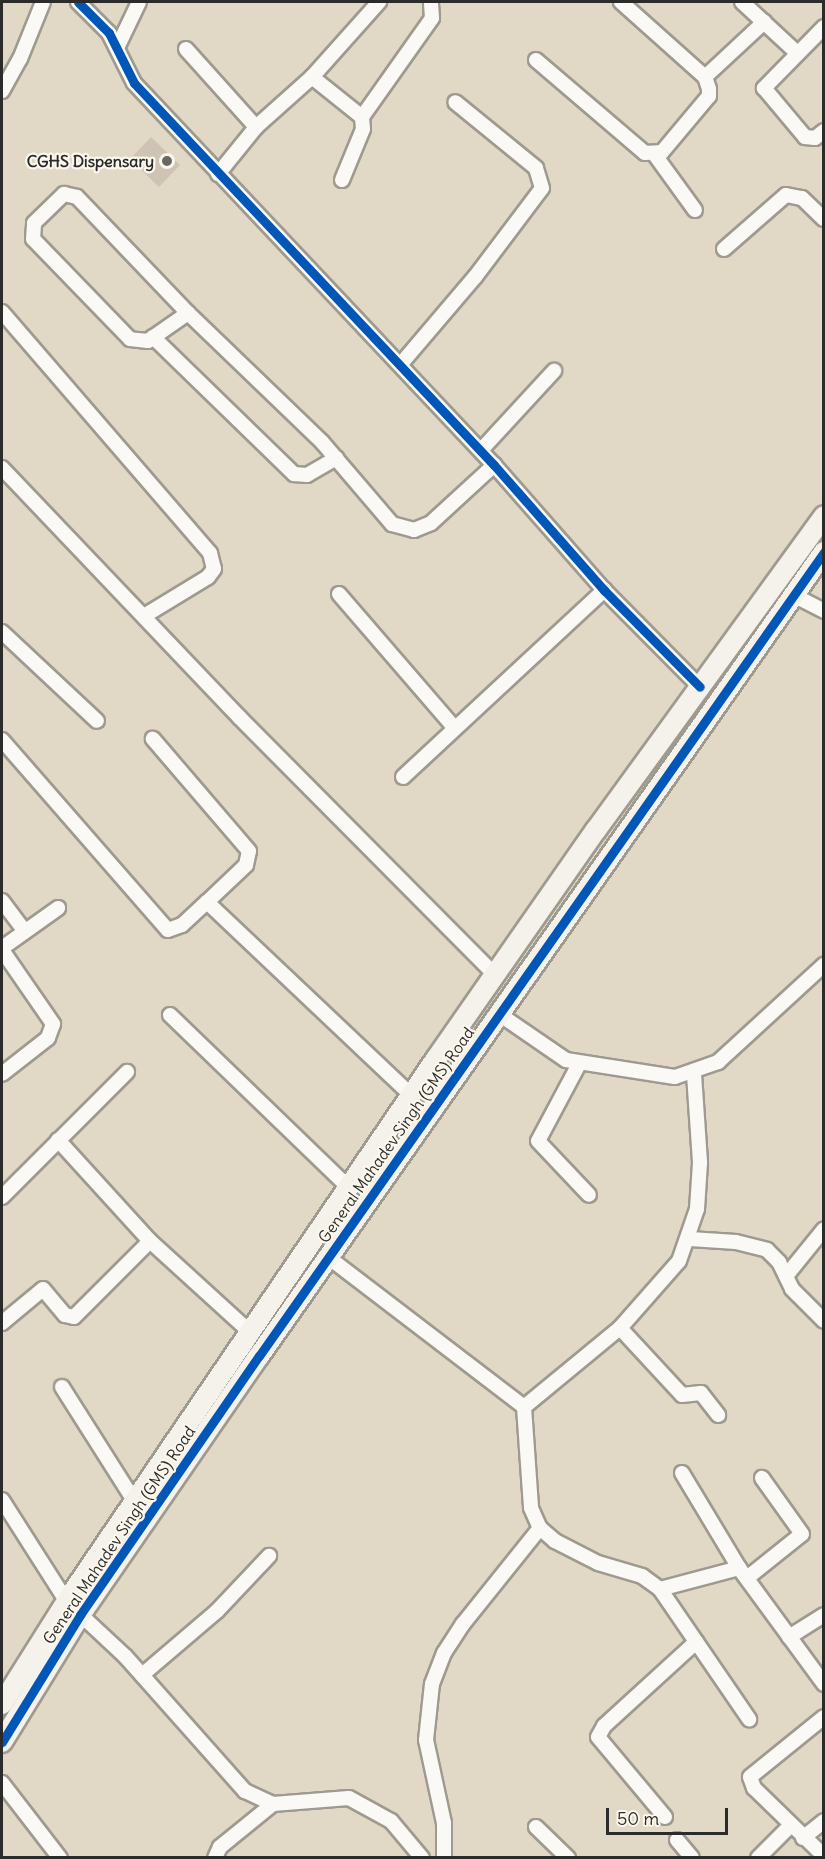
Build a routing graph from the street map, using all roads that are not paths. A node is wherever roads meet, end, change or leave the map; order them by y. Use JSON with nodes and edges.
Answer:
{"nodes":[{"id":1,"x":43,"y":2,"type":"edge"},
{"id":2,"x":78,"y":2,"type":"edge"},
{"id":3,"x":139,"y":2,"type":"edge"},
{"id":4,"x":378,"y":2,"type":"edge"},
{"id":5,"x":431,"y":2,"type":"edge"},
{"id":6,"x":621,"y":2,"type":"edge"},
{"id":7,"x":742,"y":2,"type":"edge"},
{"id":8,"x":764,"y":22,"type":"junction"},
{"id":9,"x":824,"y":27,"type":"edge"},
{"id":10,"x":117,"y":48,"type":"junction"},
{"id":11,"x":186,"y":49,"type":"dead end"},
{"id":12,"x":796,"y":53,"type":"junction"},
{"id":13,"x":536,"y":60,"type":"dead end"},
{"id":14,"x":705,"y":77,"type":"junction"},
{"id":15,"x":312,"y":78,"type":"junction"},
{"id":16,"x":2,"y":91,"type":"edge"},
{"id":17,"x":455,"y":102,"type":"dead end"},
{"id":18,"x":362,"y":117,"type":"junction"},
{"id":19,"x":256,"y":127,"type":"junction"},
{"id":20,"x":824,"y":131,"type":"edge"},
{"id":21,"x":655,"y":154,"type":"junction"},
{"id":22,"x":218,"y":174,"type":"junction"},
{"id":23,"x":342,"y":180,"type":"dead end"},
{"id":24,"x":695,"y":210,"type":"dead end"},
{"id":25,"x":824,"y":219,"type":"edge"},
{"id":26,"x":724,"y":249,"type":"dead end"},
{"id":27,"x":2,"y":312,"type":"edge"},
{"id":28,"x":188,"y":313,"type":"junction"},
{"id":29,"x":153,"y":337,"type":"junction"},
{"id":30,"x":400,"y":365,"type":"junction"},
{"id":31,"x":554,"y":371,"type":"dead end"},
{"id":32,"x":481,"y":450,"type":"junction"},
{"id":33,"x":336,"y":458,"type":"junction"},
{"id":34,"x":494,"y":465,"type":"junction"},
{"id":35,"x":2,"y":468,"type":"edge"},
{"id":36,"x":824,"y":516,"type":"edge"},
{"id":37,"x":824,"y":552,"type":"edge"},
{"id":38,"x":604,"y":590,"type":"junction"},
{"id":39,"x":339,"y":594,"type":"dead end"},
{"id":40,"x":791,"y":594,"type":"junction"},
{"id":41,"x":824,"y":611,"type":"edge"},
{"id":42,"x":144,"y":616,"type":"junction"},
{"id":43,"x":2,"y":632,"type":"edge"},
{"id":44,"x":700,"y":687,"type":"junction"},
{"id":45,"x":97,"y":721,"type":"dead end"},
{"id":46,"x":454,"y":727,"type":"junction"},
{"id":47,"x":2,"y":740,"type":"edge"},
{"id":48,"x":153,"y":740,"type":"dead end"},
{"id":49,"x":403,"y":777,"type":"dead end"},
{"id":50,"x":2,"y":902,"type":"edge"},
{"id":51,"x":207,"y":902,"type":"junction"},
{"id":52,"x":58,"y":908,"type":"dead end"},
{"id":53,"x":25,"y":931,"type":"junction"},
{"id":54,"x":2,"y":949,"type":"edge"},
{"id":55,"x":823,"y":966,"type":"edge"},
{"id":56,"x":495,"y":975,"type":"junction"},
{"id":57,"x":499,"y":1014,"type":"junction"},
{"id":58,"x":170,"y":1015,"type":"dead end"},
{"id":59,"x":579,"y":1064,"type":"junction"},
{"id":60,"x":127,"y":1072,"type":"dead end"},
{"id":61,"x":694,"y":1073,"type":"junction"},
{"id":62,"x":2,"y":1074,"type":"edge"},
{"id":63,"x":411,"y":1095,"type":"junction"},
{"id":64,"x":58,"y":1140,"type":"junction"},
{"id":65,"x":348,"y":1187,"type":"junction"},
{"id":66,"x":589,"y":1195,"type":"dead end"},
{"id":67,"x":2,"y":1197,"type":"edge"},
{"id":68,"x":824,"y":1229,"type":"edge"},
{"id":69,"x":690,"y":1239,"type":"junction"},
{"id":70,"x":150,"y":1241,"type":"junction"},
{"id":71,"x":328,"y":1257,"type":"junction"},
{"id":72,"x":786,"y":1276,"type":"junction"},
{"id":73,"x":824,"y":1321,"type":"edge"},
{"id":74,"x":2,"y":1323,"type":"edge"},
{"id":75,"x":620,"y":1328,"type":"junction"},
{"id":76,"x":250,"y":1332,"type":"junction"},
{"id":77,"x":62,"y":1387,"type":"dead end"},
{"id":78,"x":524,"y":1407,"type":"junction"},
{"id":79,"x":718,"y":1415,"type":"dead end"},
{"id":80,"x":682,"y":1473,"type":"dead end"},
{"id":81,"x":762,"y":1478,"type":"dead end"},
{"id":82,"x":2,"y":1500,"type":"edge"},
{"id":83,"x":135,"y":1502,"type":"junction"},
{"id":84,"x":540,"y":1528,"type":"junction"},
{"id":85,"x":269,"y":1556,"type":"dead end"},
{"id":86,"x":743,"y":1573,"type":"junction"},
{"id":87,"x":660,"y":1589,"type":"junction"},
{"id":88,"x":74,"y":1608,"type":"junction"},
{"id":89,"x":824,"y":1615,"type":"edge"},
{"id":90,"x":789,"y":1637,"type":"junction"},
{"id":91,"x":696,"y":1642,"type":"junction"},
{"id":92,"x":142,"y":1675,"type":"junction"},
{"id":93,"x":824,"y":1684,"type":"edge"},
{"id":94,"x":4,"y":1694,"type":"edge"},
{"id":95,"x":824,"y":1717,"type":"edge"},
{"id":96,"x":749,"y":1719,"type":"dead end"},
{"id":97,"x":2,"y":1742,"type":"edge"},
{"id":98,"x":2,"y":1783,"type":"edge"},
{"id":99,"x":273,"y":1804,"type":"junction"},
{"id":100,"x":665,"y":1817,"type":"dead end"},
{"id":101,"x":824,"y":1821,"type":"edge"},
{"id":102,"x":791,"y":1825,"type":"junction"},
{"id":103,"x":537,"y":1827,"type":"dead end"},
{"id":104,"x":803,"y":1838,"type":"junction"},
{"id":105,"x":677,"y":1840,"type":"dead end"},
{"id":106,"x":824,"y":1856,"type":"edge"},
{"id":107,"x":60,"y":1857,"type":"edge"},
{"id":108,"x":215,"y":1857,"type":"edge"},
{"id":109,"x":422,"y":1857,"type":"edge"},
{"id":110,"x":444,"y":1857,"type":"edge"},
{"id":111,"x":568,"y":1857,"type":"edge"},
{"id":112,"x":692,"y":1857,"type":"edge"},
{"id":113,"x":758,"y":1857,"type":"edge"}],
"edges":[{"from":1,"to":16,"type":"street"},
{"from":2,"to":10,"type":"street"},
{"from":3,"to":10,"type":"street"},
{"from":4,"to":15,"type":"street"},
{"from":5,"to":18,"type":"street"},
{"from":6,"to":14,"type":"street"},
{"from":7,"to":8,"type":"street"},
{"from":8,"to":12,"type":"street"},
{"from":8,"to":14,"type":"street"},
{"from":9,"to":12,"type":"street"},
{"from":10,"to":22,"type":"street"},
{"from":11,"to":19,"type":"street"},
{"from":12,"to":20,"type":"street"},
{"from":13,"to":21,"type":"street"},
{"from":14,"to":21,"type":"street"},
{"from":15,"to":18,"type":"street"},
{"from":15,"to":19,"type":"street"},
{"from":17,"to":30,"type":"street"},
{"from":18,"to":23,"type":"street"},
{"from":19,"to":22,"type":"street"},
{"from":21,"to":24,"type":"street"},
{"from":22,"to":30,"type":"street"},
{"from":25,"to":26,"type":"street"},
{"from":27,"to":42,"type":"street"},
{"from":28,"to":29,"type":"street"},
{"from":28,"to":29,"type":"street"},
{"from":28,"to":33,"type":"street"},
{"from":29,"to":33,"type":"street"},
{"from":30,"to":32,"type":"street"},
{"from":31,"to":32,"type":"street"},
{"from":32,"to":34,"type":"street"},
{"from":33,"to":34,"type":"street"},
{"from":34,"to":38,"type":"street"},
{"from":35,"to":42,"type":"street"},
{"from":36,"to":44,"type":"street"},
{"from":37,"to":40,"type":"street","name":"General Mahadev Singh (GMS) Road"},
{"from":38,"to":44,"type":"street"},
{"from":38,"to":46,"type":"street"},
{"from":39,"to":46,"type":"street"},
{"from":40,"to":41,"type":"street"},
{"from":40,"to":57,"type":"street","name":"General Mahadev Singh (GMS) Road"},
{"from":42,"to":56,"type":"street"},
{"from":43,"to":45,"type":"street"},
{"from":44,"to":56,"type":"street"},
{"from":46,"to":49,"type":"street"},
{"from":47,"to":51,"type":"street"},
{"from":48,"to":51,"type":"street"},
{"from":50,"to":53,"type":"street"},
{"from":51,"to":63,"type":"street"},
{"from":52,"to":53,"type":"street"},
{"from":53,"to":54,"type":"street"},
{"from":54,"to":62,"type":"street"},
{"from":55,"to":61,"type":"street"},
{"from":56,"to":63,"type":"street"},
{"from":57,"to":59,"type":"street"},
{"from":57,"to":71,"type":"street","name":"General Mahadev Singh (GMS) Road"},
{"from":58,"to":65,"type":"street"},
{"from":59,"to":61,"type":"street"},
{"from":59,"to":66,"type":"street"},
{"from":60,"to":64,"type":"street"},
{"from":61,"to":69,"type":"street"},
{"from":63,"to":65,"type":"street"},
{"from":64,"to":67,"type":"street"},
{"from":64,"to":70,"type":"street"},
{"from":65,"to":76,"type":"street"},
{"from":68,"to":72,"type":"street"},
{"from":69,"to":72,"type":"street"},
{"from":69,"to":75,"type":"street"},
{"from":70,"to":74,"type":"street"},
{"from":70,"to":76,"type":"street"},
{"from":71,"to":78,"type":"street"},
{"from":71,"to":88,"type":"street","name":"General Mahadev Singh (GMS) Road"},
{"from":72,"to":73,"type":"street"},
{"from":75,"to":78,"type":"street"},
{"from":75,"to":79,"type":"street"},
{"from":76,"to":83,"type":"street"},
{"from":77,"to":83,"type":"street"},
{"from":78,"to":84,"type":"street"},
{"from":80,"to":86,"type":"street"},
{"from":81,"to":86,"type":"street"},
{"from":82,"to":88,"type":"street"},
{"from":83,"to":88,"type":"street"},
{"from":84,"to":87,"type":"street"},
{"from":84,"to":110,"type":"street"},
{"from":85,"to":92,"type":"street"},
{"from":86,"to":87,"type":"street"},
{"from":86,"to":90,"type":"street"},
{"from":87,"to":91,"type":"street"},
{"from":88,"to":92,"type":"street"},
{"from":88,"to":94,"type":"street"},
{"from":88,"to":97,"type":"street","name":"General Mahadev Singh (GMS) Road"},
{"from":89,"to":90,"type":"street"},
{"from":90,"to":93,"type":"street"},
{"from":91,"to":96,"type":"street"},
{"from":91,"to":100,"type":"street"},
{"from":92,"to":99,"type":"street"},
{"from":95,"to":102,"type":"street"},
{"from":98,"to":107,"type":"street"},
{"from":99,"to":108,"type":"street"},
{"from":99,"to":109,"type":"street"},
{"from":101,"to":104,"type":"street"},
{"from":102,"to":104,"type":"street"},
{"from":102,"to":113,"type":"street"},
{"from":103,"to":111,"type":"street"},
{"from":104,"to":106,"type":"street"},
{"from":105,"to":112,"type":"street"}]}
